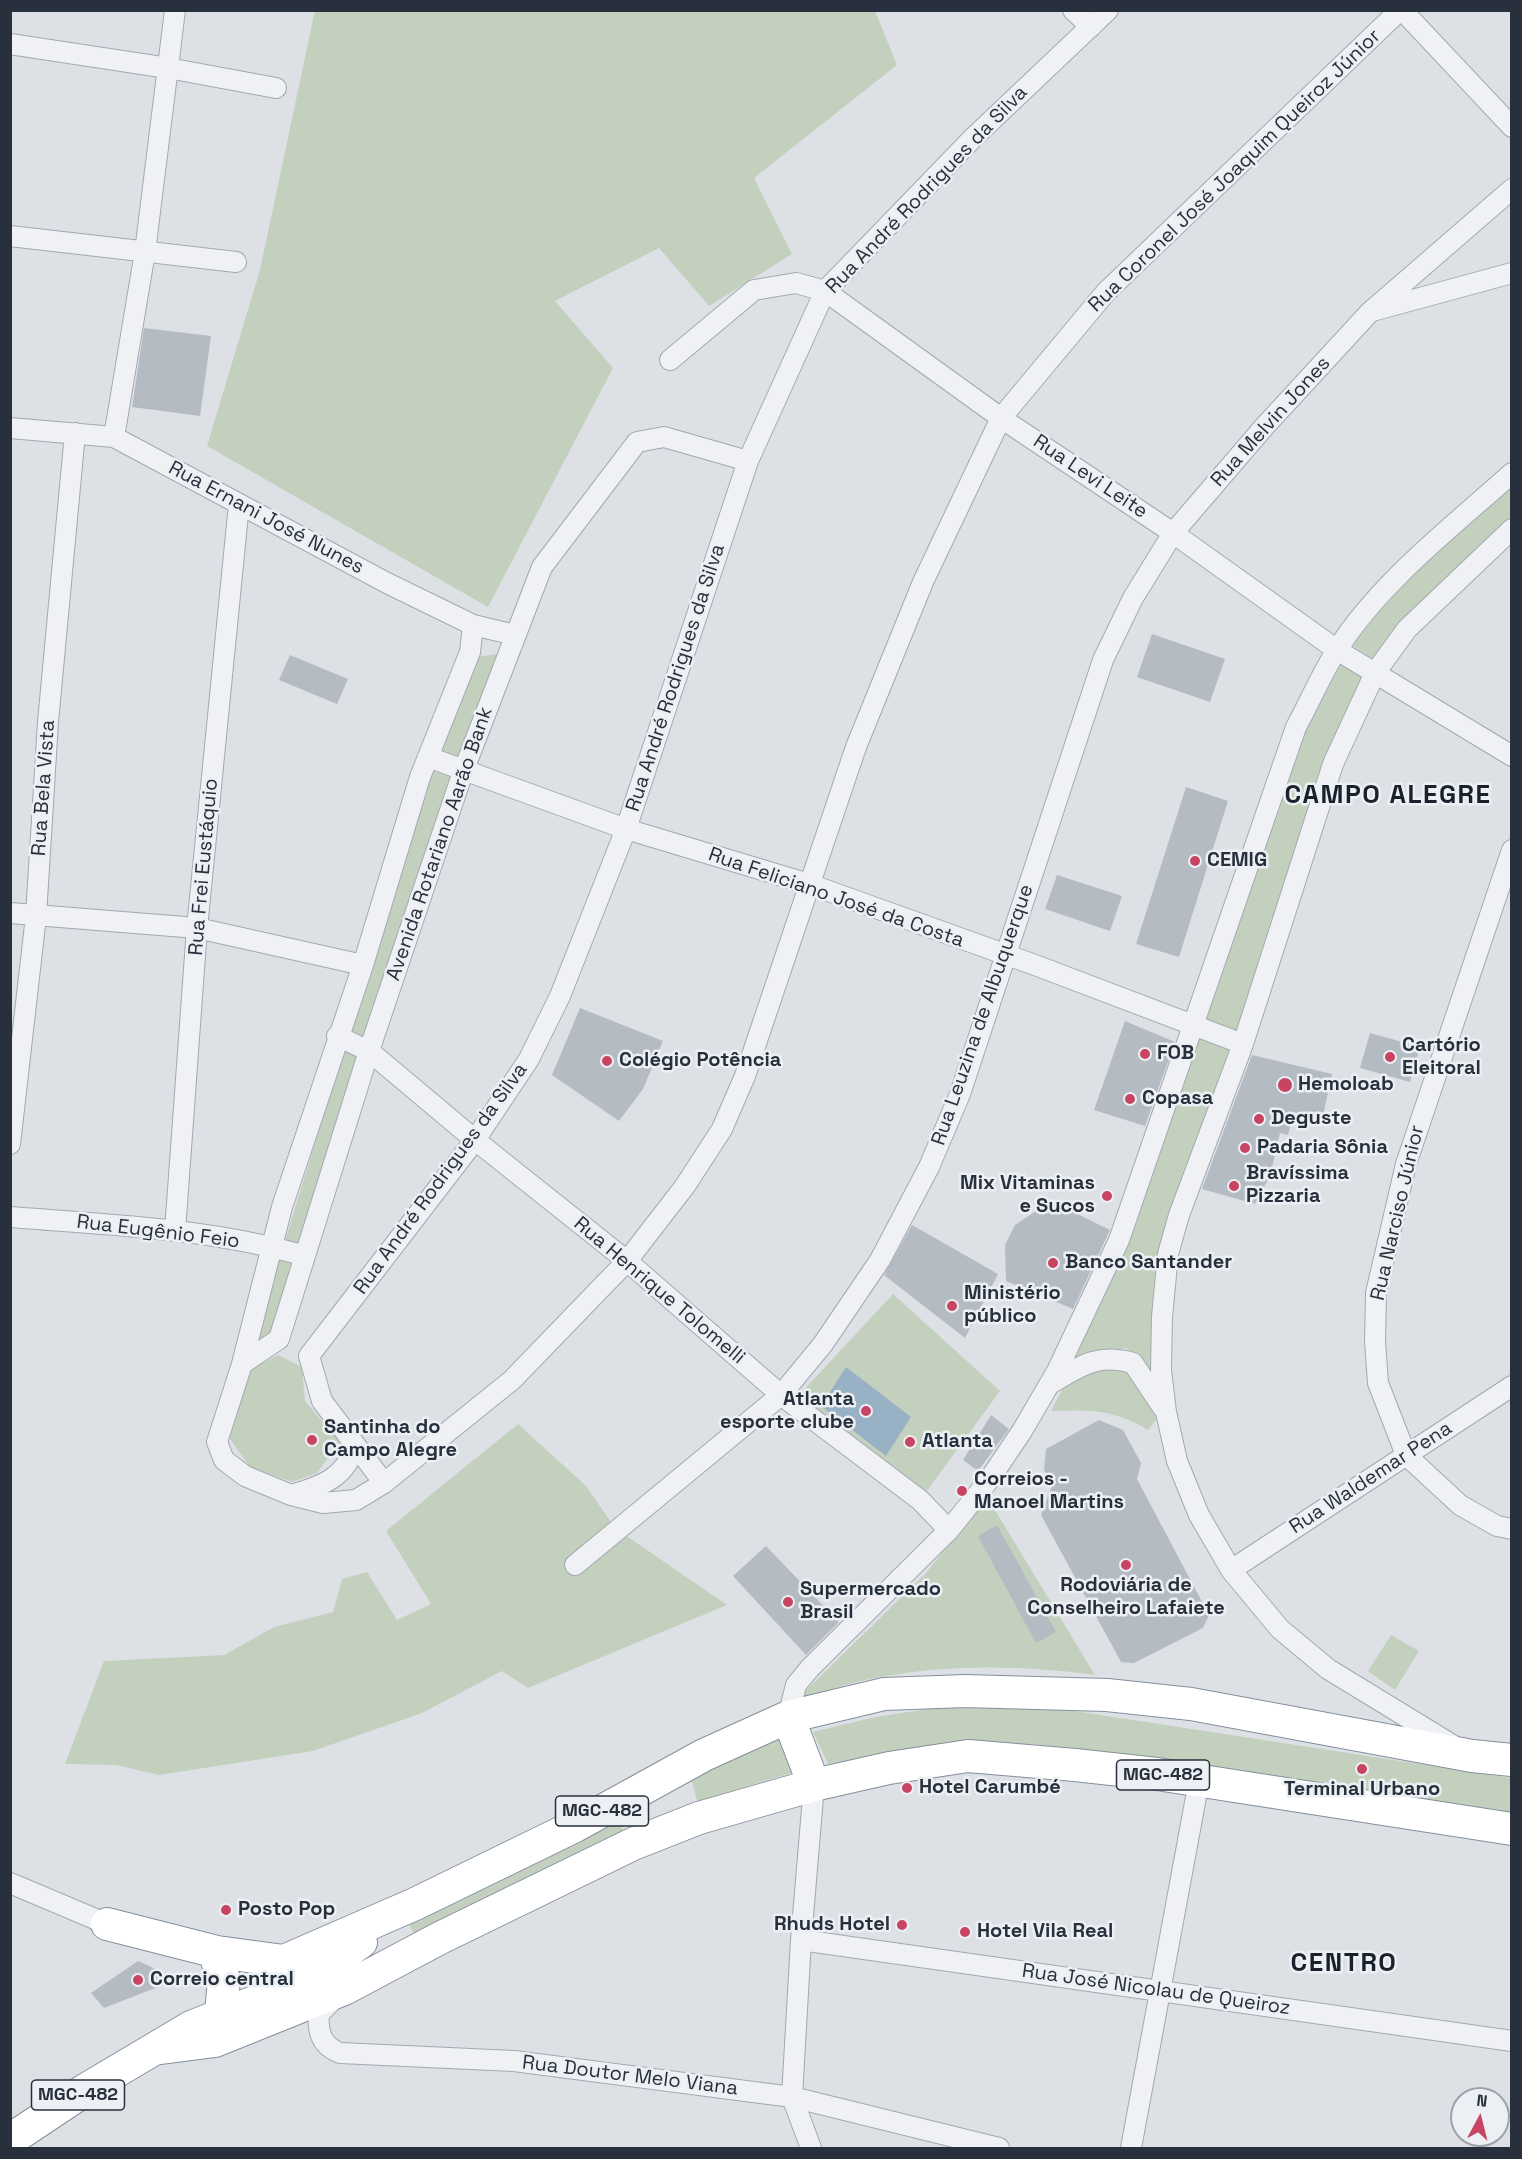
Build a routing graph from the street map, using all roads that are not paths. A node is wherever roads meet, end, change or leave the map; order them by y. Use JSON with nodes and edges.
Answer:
{"nodes":[{"id":1,"x":175,"y":10,"type":"edge"},
{"id":2,"x":1073,"y":10,"type":"edge"},
{"id":3,"x":1108,"y":10,"type":"edge"},
{"id":4,"x":1401,"y":10,"type":"edge"},
{"id":5,"x":1091,"y":27,"type":"junction"},
{"id":6,"x":10,"y":44,"type":"edge"},
{"id":7,"x":168,"y":68,"type":"junction"},
{"id":8,"x":276,"y":88,"type":"dead end"},
{"id":9,"x":1512,"y":127,"type":"edge"},
{"id":10,"x":1512,"y":189,"type":"edge"},
{"id":11,"x":10,"y":236,"type":"edge"},
{"id":12,"x":145,"y":252,"type":"junction"},
{"id":13,"x":236,"y":262,"type":"dead end"},
{"id":14,"x":1512,"y":273,"type":"edge"},
{"id":15,"x":825,"y":291,"type":"junction"},
{"id":16,"x":1370,"y":312,"type":"junction"},
{"id":17,"x":670,"y":360,"type":"dead end"},
{"id":18,"x":1001,"y":418,"type":"junction"},
{"id":19,"x":10,"y":428,"type":"edge"},
{"id":20,"x":75,"y":433,"type":"junction"},
{"id":21,"x":114,"y":436,"type":"junction"},
{"id":22,"x":748,"y":461,"type":"junction"},
{"id":23,"x":1512,"y":473,"type":"edge"},
{"id":24,"x":239,"y":504,"type":"junction"},
{"id":25,"x":1512,"y":529,"type":"edge"},
{"id":26,"x":1173,"y":533,"type":"junction"},
{"id":27,"x":473,"y":625,"type":"junction"},
{"id":28,"x":514,"y":635,"type":"junction"},
{"id":29,"x":1337,"y":650,"type":"junction"},
{"id":30,"x":1375,"y":673,"type":"junction"},
{"id":31,"x":1512,"y":756,"type":"edge"},
{"id":32,"x":428,"y":757,"type":"junction"},
{"id":33,"x":463,"y":772,"type":"junction"},
{"id":34,"x":626,"y":830,"type":"junction"},
{"id":35,"x":1512,"y":850,"type":"edge"},
{"id":36,"x":809,"y":884,"type":"junction"},
{"id":37,"x":10,"y":913,"type":"edge"},
{"id":38,"x":36,"y":916,"type":"junction"},
{"id":39,"x":197,"y":928,"type":"junction"},
{"id":40,"x":1005,"y":954,"type":"junction"},
{"id":41,"x":363,"y":965,"type":"junction"},
{"id":42,"x":1194,"y":1025,"type":"junction"},
{"id":43,"x":337,"y":1036,"type":"junction"},
{"id":44,"x":1244,"y":1044,"type":"junction"},
{"id":45,"x":369,"y":1051,"type":"junction"},
{"id":46,"x":475,"y":1140,"type":"junction"},
{"id":47,"x":10,"y":1144,"type":"edge"},
{"id":48,"x":10,"y":1217,"type":"edge"},
{"id":49,"x":175,"y":1231,"type":"junction"},
{"id":50,"x":271,"y":1246,"type":"junction"},
{"id":51,"x":305,"y":1256,"type":"junction"},
{"id":52,"x":627,"y":1261,"type":"junction"},
{"id":53,"x":279,"y":1339,"type":"junction"},
{"id":54,"x":309,"y":1356,"type":"junction"},
{"id":55,"x":242,"y":1364,"type":"junction"},
{"id":56,"x":1050,"y":1384,"type":"junction"},
{"id":57,"x":1512,"y":1386,"type":"edge"},
{"id":58,"x":781,"y":1395,"type":"junction"},
{"id":59,"x":1166,"y":1412,"type":"junction"},
{"id":60,"x":354,"y":1445,"type":"junction"},
{"id":61,"x":1406,"y":1455,"type":"junction"},
{"id":62,"x":384,"y":1483,"type":"junction"},
{"id":63,"x":291,"y":1495,"type":"junction"},
{"id":64,"x":1512,"y":1529,"type":"edge"},
{"id":65,"x":949,"y":1530,"type":"junction"},
{"id":66,"x":575,"y":1564,"type":"dead end"},
{"id":67,"x":1231,"y":1570,"type":"junction"},
{"id":68,"x":788,"y":1717,"type":"junction"},
{"id":69,"x":1472,"y":1756,"type":"junction"},
{"id":70,"x":1512,"y":1760,"type":"edge"},
{"id":71,"x":674,"y":1773,"type":"junction"},
{"id":72,"x":1199,"y":1781,"type":"junction"},
{"id":73,"x":814,"y":1785,"type":"junction"},
{"id":74,"x":612,"y":1805,"type":"junction"},
{"id":75,"x":699,"y":1818,"type":"junction"},
{"id":76,"x":1512,"y":1829,"type":"edge"},
{"id":77,"x":633,"y":1844,"type":"junction"},
{"id":78,"x":10,"y":1883,"type":"edge"},
{"id":79,"x":415,"y":1904,"type":"junction"},
{"id":80,"x":107,"y":1924,"type":"junction"},
{"id":81,"x":440,"y":1938,"type":"junction"},
{"id":82,"x":801,"y":1940,"type":"junction"},
{"id":83,"x":218,"y":1964,"type":"junction"},
{"id":84,"x":303,"y":1983,"type":"junction"},
{"id":85,"x":344,"y":1989,"type":"junction"},
{"id":86,"x":1159,"y":1990,"type":"junction"},
{"id":87,"x":221,"y":2014,"type":"junction"},
{"id":88,"x":1512,"y":2041,"type":"edge"},
{"id":89,"x":155,"y":2051,"type":"junction"},
{"id":90,"x":792,"y":2097,"type":"junction"},
{"id":91,"x":10,"y":2140,"type":"edge"},
{"id":92,"x":811,"y":2148,"type":"edge"},
{"id":93,"x":999,"y":2148,"type":"edge"},
{"id":94,"x":1131,"y":2148,"type":"edge"}],
"edges":[{"from":1,"to":7,"type":"street"},
{"from":2,"to":5,"type":"street"},
{"from":3,"to":5,"type":"street","name":"Rua André Rodrigues da Silva"},
{"from":4,"to":9,"type":"street"},
{"from":4,"to":18,"type":"street","name":"Rua Coronel José Joaquim Queiroz Júnior"},
{"from":5,"to":15,"type":"street","name":"Rua André Rodrigues da Silva"},
{"from":6,"to":7,"type":"street"},
{"from":7,"to":8,"type":"street"},
{"from":7,"to":12,"type":"street"},
{"from":10,"to":16,"type":"street","name":"Rua Melvin Jones"},
{"from":11,"to":12,"type":"street"},
{"from":12,"to":13,"type":"street"},
{"from":12,"to":21,"type":"street"},
{"from":14,"to":16,"type":"street"},
{"from":15,"to":17,"type":"street","name":"Rua Levi Leite"},
{"from":15,"to":18,"type":"street","name":"Rua Levi Leite"},
{"from":15,"to":22,"type":"street","name":"Rua André Rodrigues da Silva"},
{"from":16,"to":26,"type":"street","name":"Rua Melvin Jones"},
{"from":18,"to":26,"type":"street","name":"Rua Levi Leite"},
{"from":18,"to":36,"type":"street","name":"Rua Coronel José Joaquim Queiroz Júnior"},
{"from":19,"to":20,"type":"street","name":"Rua Ernani José Nunes"},
{"from":20,"to":21,"type":"street","name":"Rua Ernani José Nunes"},
{"from":20,"to":38,"type":"street","name":"Rua Bela Vista"},
{"from":21,"to":24,"type":"street","name":"Rua Ernani José Nunes"},
{"from":22,"to":28,"type":"street","name":"Avenida Rotariano Aarão Bank"},
{"from":22,"to":34,"type":"street","name":"Rua André Rodrigues da Silva"},
{"from":23,"to":29,"type":"street"},
{"from":24,"to":27,"type":"street","name":"Rua Ernani José Nunes"},
{"from":24,"to":39,"type":"street","name":"Rua Frei Eustáquio"},
{"from":25,"to":30,"type":"street"},
{"from":26,"to":29,"type":"street","name":"Rua Levi Leite"},
{"from":26,"to":40,"type":"street","name":"Rua Leuzina de Albuquerque"},
{"from":27,"to":28,"type":"street","name":"Rua Ernani José Nunes"},
{"from":27,"to":32,"type":"street","name":"Avenida Rotariano Aarão Bank"},
{"from":28,"to":33,"type":"street","name":"Avenida Rotariano Aarão Bank"},
{"from":29,"to":30,"type":"street","name":"Rua Levi Leite"},
{"from":29,"to":42,"type":"street"},
{"from":30,"to":31,"type":"street","name":"Rua Levi Leite"},
{"from":30,"to":44,"type":"street"},
{"from":32,"to":33,"type":"street","name":"Rua Feliciano José da Costa"},
{"from":32,"to":41,"type":"street","name":"Avenida Rotariano Aarão Bank"},
{"from":33,"to":34,"type":"street","name":"Rua Feliciano José da Costa"},
{"from":33,"to":45,"type":"street","name":"Avenida Rotariano Aarão Bank"},
{"from":34,"to":36,"type":"street","name":"Rua Feliciano José da Costa"},
{"from":34,"to":46,"type":"street","name":"Rua André Rodrigues da Silva"},
{"from":35,"to":61,"type":"street","name":"Rua Narciso Júnior"},
{"from":36,"to":40,"type":"street","name":"Rua Feliciano José da Costa"},
{"from":36,"to":52,"type":"street","name":"Rua Coronel José Joaquim Queiroz Júnior"},
{"from":37,"to":38,"type":"street"},
{"from":38,"to":39,"type":"street"},
{"from":38,"to":47,"type":"street","name":"Rua Bela Vista"},
{"from":39,"to":41,"type":"street"},
{"from":39,"to":49,"type":"street","name":"Rua Frei Eustáquio"},
{"from":40,"to":42,"type":"street","name":"Rua Feliciano José da Costa"},
{"from":40,"to":58,"type":"street","name":"Rua Leuzina de Albuquerque"},
{"from":41,"to":43,"type":"street","name":"Avenida Rotariano Aarão Bank"},
{"from":42,"to":44,"type":"street","name":"Rua Feliciano José da Costa"},
{"from":42,"to":56,"type":"street"},
{"from":43,"to":45,"type":"street","name":"Rua Henrique Tolomelli"},
{"from":43,"to":50,"type":"street","name":"Avenida Rotariano Aarão Bank"},
{"from":44,"to":59,"type":"street"},
{"from":45,"to":46,"type":"street","name":"Rua Henrique Tolomelli"},
{"from":45,"to":51,"type":"street","name":"Avenida Rotariano Aarão Bank"},
{"from":46,"to":52,"type":"street","name":"Rua Henrique Tolomelli"},
{"from":46,"to":54,"type":"street","name":"Rua André Rodrigues da Silva"},
{"from":48,"to":49,"type":"street","name":"Rua Eugênio Feio"},
{"from":49,"to":50,"type":"street","name":"Rua Eugênio Feio"},
{"from":50,"to":51,"type":"street","name":"Rua Eugênio Feio"},
{"from":50,"to":55,"type":"street","name":"Avenida Rotariano Aarão Bank"},
{"from":51,"to":53,"type":"street","name":"Avenida Rotariano Aarão Bank"},
{"from":52,"to":58,"type":"street","name":"Rua Henrique Tolomelli"},
{"from":52,"to":62,"type":"street","name":"Rua Coronel José Joaquim Queiroz Júnior"},
{"from":53,"to":54,"type":"street"},
{"from":53,"to":55,"type":"street"},
{"from":54,"to":60,"type":"street"},
{"from":55,"to":63,"type":"street","name":"Avenida Rotariano Aarão Bank"},
{"from":56,"to":59,"type":"street"},
{"from":56,"to":65,"type":"street"},
{"from":57,"to":61,"type":"street","name":"Rua Waldemar Pena"},
{"from":58,"to":65,"type":"street","name":"Rua Henrique Tolomelli"},
{"from":58,"to":66,"type":"street","name":"Rua Leuzina de Albuquerque"},
{"from":59,"to":67,"type":"street"},
{"from":60,"to":62,"type":"street"},
{"from":60,"to":63,"type":"street"},
{"from":61,"to":64,"type":"street","name":"Rua Narciso Júnior"},
{"from":61,"to":67,"type":"street","name":"Rua Waldemar Pena"},
{"from":62,"to":63,"type":"street","name":"Rua Coronel José Joaquim Queiroz Júnior"},
{"from":65,"to":68,"type":"street"},
{"from":67,"to":69,"type":"street"},
{"from":68,"to":69,"type":"highway","number":"MGC-482"},
{"from":68,"to":71,"type":"highway","number":"MGC-482"},
{"from":68,"to":73,"type":"highway"},
{"from":69,"to":70,"type":"highway","number":"MGC-482"},
{"from":71,"to":74,"type":"highway","number":"MGC-482"},
{"from":71,"to":75,"type":"highway"},
{"from":72,"to":73,"type":"highway","number":"MGC-482"},
{"from":72,"to":76,"type":"highway","number":"MGC-482"},
{"from":72,"to":86,"type":"street"},
{"from":73,"to":75,"type":"highway","number":"MGC-482"},
{"from":73,"to":82,"type":"street"},
{"from":74,"to":77,"type":"highway"},
{"from":74,"to":79,"type":"highway","number":"MGC-482"},
{"from":75,"to":77,"type":"highway","number":"MGC-482"},
{"from":77,"to":81,"type":"highway","number":"MGC-482"},
{"from":78,"to":80,"type":"street"},
{"from":79,"to":80,"type":"highway"},
{"from":79,"to":84,"type":"highway","number":"MGC-482"},
{"from":80,"to":83,"type":"highway"},
{"from":81,"to":84,"type":"highway"},
{"from":81,"to":85,"type":"highway","number":"MGC-482"},
{"from":82,"to":86,"type":"street","name":"Rua José Nicolau de Queiroz"},
{"from":82,"to":90,"type":"street"},
{"from":83,"to":84,"type":"highway"},
{"from":83,"to":87,"type":"highway"},
{"from":84,"to":87,"type":"highway","number":"MGC-482"},
{"from":85,"to":89,"type":"highway","number":"MGC-482"},
{"from":85,"to":90,"type":"street","name":"Rua Doutor Melo Viana"},
{"from":86,"to":88,"type":"street","name":"Rua José Nicolau de Queiroz"},
{"from":86,"to":94,"type":"street"},
{"from":87,"to":89,"type":"highway","number":"MGC-482"},
{"from":89,"to":91,"type":"highway","number":"MGC-482"},
{"from":90,"to":92,"type":"street"},
{"from":90,"to":93,"type":"street","name":"Rua Doutor Melo Viana"}]}
